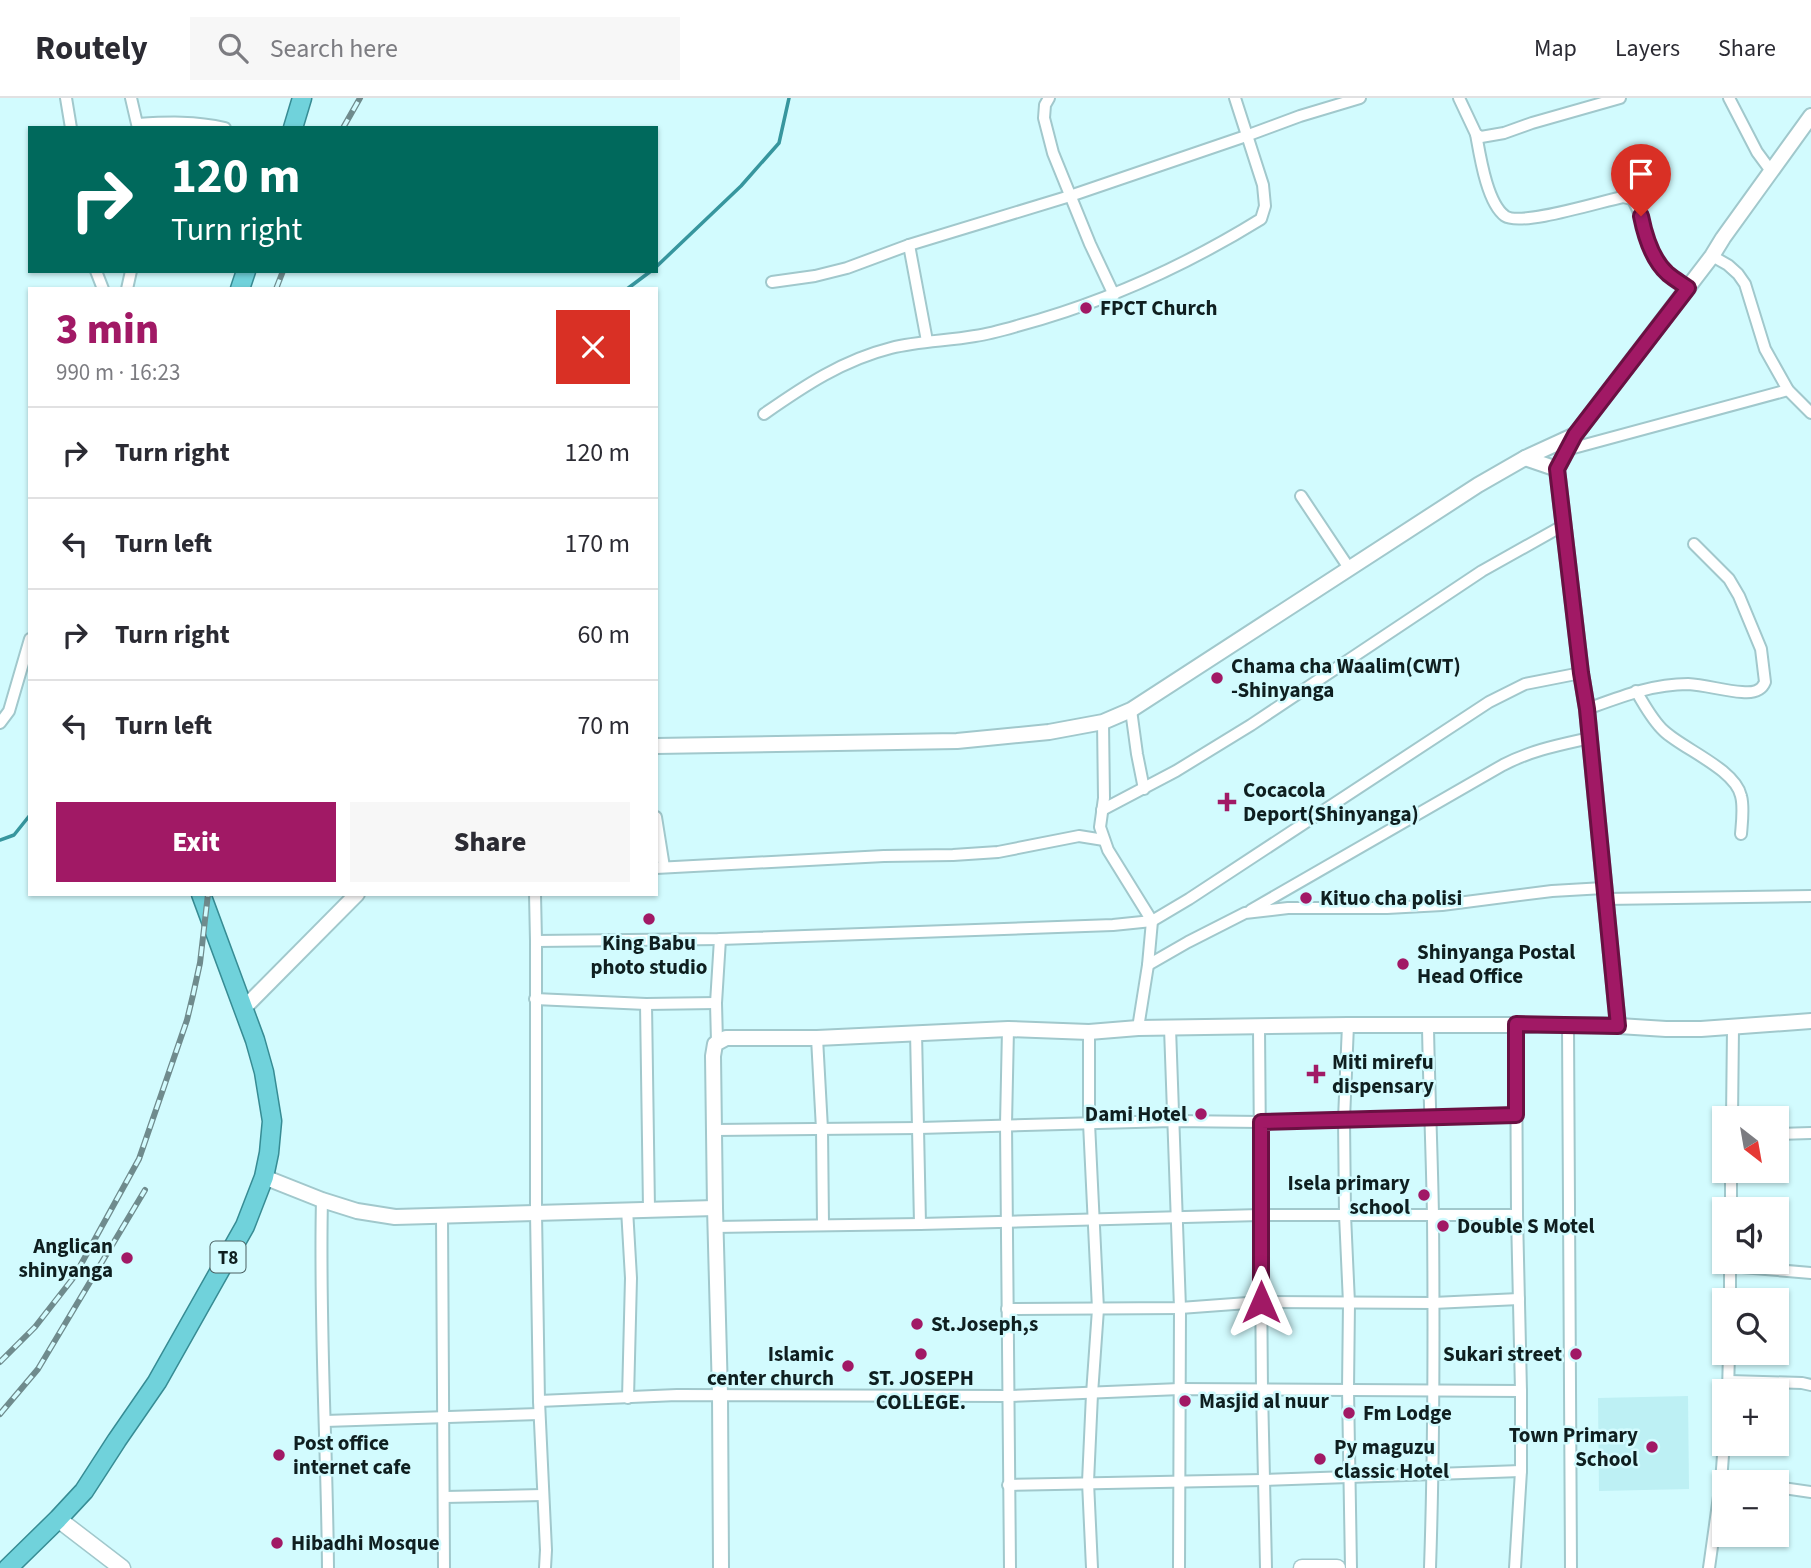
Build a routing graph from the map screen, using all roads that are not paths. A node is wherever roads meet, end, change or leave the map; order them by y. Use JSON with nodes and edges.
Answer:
{"nodes":[{"id":1,"x":66,"y":98,"type":"edge"},
{"id":2,"x":131,"y":98,"type":"edge"},
{"id":3,"x":302,"y":98,"type":"edge"},
{"id":4,"x":1049,"y":98,"type":"edge"},
{"id":5,"x":1235,"y":98,"type":"edge"},
{"id":6,"x":1360,"y":98,"type":"edge"},
{"id":7,"x":1459,"y":98,"type":"edge"},
{"id":8,"x":1620,"y":98,"type":"edge"},
{"id":9,"x":1729,"y":98,"type":"edge"},
{"id":10,"x":1811,"y":116,"type":"edge"},
{"id":11,"x":71,"y":126,"type":"edge"},
{"id":12,"x":138,"y":126,"type":"edge"},
{"id":13,"x":217,"y":126,"type":"edge"},
{"id":14,"x":294,"y":126,"type":"edge"},
{"id":15,"x":1476,"y":134,"type":"junction"},
{"id":16,"x":1246,"y":136,"type":"junction"},
{"id":17,"x":1771,"y":171,"type":"junction"},
{"id":18,"x":1070,"y":196,"type":"junction"},
{"id":19,"x":909,"y":245,"type":"junction"},
{"id":20,"x":1712,"y":256,"type":"junction"},
{"id":21,"x":772,"y":282,"type":"dead end"},
{"id":22,"x":1688,"y":288,"type":"junction"},
{"id":23,"x":1114,"y":295,"type":"junction"},
{"id":24,"x":927,"y":341,"type":"junction"},
{"id":25,"x":1788,"y":390,"type":"junction"},
{"id":26,"x":1811,"y":413,"type":"edge"},
{"id":27,"x":764,"y":414,"type":"dead end"},
{"id":28,"x":1575,"y":435,"type":"junction"},
{"id":29,"x":1566,"y":450,"type":"junction"},
{"id":30,"x":1525,"y":458,"type":"junction"},
{"id":31,"x":1557,"y":469,"type":"junction"},
{"id":32,"x":1301,"y":496,"type":"dead end"},
{"id":33,"x":1564,"y":525,"type":"junction"},
{"id":34,"x":1694,"y":544,"type":"dead end"},
{"id":35,"x":1349,"y":568,"type":"junction"},
{"id":36,"x":27,"y":664,"type":"edge"},
{"id":37,"x":1581,"y":673,"type":"junction"},
{"id":38,"x":1636,"y":691,"type":"junction"},
{"id":39,"x":1587,"y":709,"type":"junction"},
{"id":40,"x":1131,"y":710,"type":"junction"},
{"id":41,"x":1103,"y":722,"type":"junction"},
{"id":42,"x":0,"y":723,"type":"edge"},
{"id":43,"x":1590,"y":738,"type":"junction"},
{"id":44,"x":658,"y":746,"type":"edge"},
{"id":45,"x":1144,"y":789,"type":"junction"},
{"id":46,"x":1102,"y":810,"type":"junction"},
{"id":47,"x":1741,"y":834,"type":"dead end"},
{"id":48,"x":1104,"y":840,"type":"junction"},
{"id":49,"x":658,"y":842,"type":"edge"},
{"id":50,"x":660,"y":867,"type":"edge"},
{"id":51,"x":1605,"y":893,"type":"junction"},
{"id":52,"x":202,"y":896,"type":"edge"},
{"id":53,"x":355,"y":896,"type":"edge"},
{"id":54,"x":535,"y":896,"type":"edge"},
{"id":55,"x":1811,"y":896,"type":"edge"},
{"id":56,"x":1245,"y":913,"type":"junction"},
{"id":57,"x":1152,"y":921,"type":"junction"},
{"id":58,"x":720,"y":939,"type":"junction"},
{"id":59,"x":536,"y":941,"type":"junction"},
{"id":60,"x":1148,"y":965,"type":"junction"},
{"id":61,"x":535,"y":999,"type":"junction"},
{"id":62,"x":716,"y":1003,"type":"junction"},
{"id":63,"x":646,"y":1004,"type":"junction"},
{"id":64,"x":244,"y":1008,"type":"junction"},
{"id":65,"x":1811,"y":1021,"type":"edge"},
{"id":66,"x":1516,"y":1024,"type":"junction"},
{"id":67,"x":1348,"y":1025,"type":"junction"},
{"id":68,"x":1568,"y":1025,"type":"junction"},
{"id":69,"x":1428,"y":1026,"type":"junction"},
{"id":70,"x":1618,"y":1026,"type":"junction"},
{"id":71,"x":1259,"y":1027,"type":"junction"},
{"id":72,"x":1138,"y":1028,"type":"junction"},
{"id":73,"x":1170,"y":1028,"type":"junction"},
{"id":74,"x":1733,"y":1028,"type":"junction"},
{"id":75,"x":1008,"y":1029,"type":"junction"},
{"id":76,"x":916,"y":1032,"type":"junction"},
{"id":77,"x":1089,"y":1032,"type":"junction"},
{"id":78,"x":817,"y":1038,"type":"junction"},
{"id":79,"x":717,"y":1042,"type":"junction"},
{"id":80,"x":1732,"y":1106,"type":"edge"},
{"id":81,"x":1516,"y":1115,"type":"junction"},
{"id":82,"x":1429,"y":1118,"type":"junction"},
{"id":83,"x":1344,"y":1119,"type":"junction"},
{"id":84,"x":1172,"y":1121,"type":"junction"},
{"id":85,"x":1261,"y":1122,"type":"junction"},
{"id":86,"x":1089,"y":1123,"type":"junction"},
{"id":87,"x":1006,"y":1124,"type":"junction"},
{"id":88,"x":919,"y":1128,"type":"junction"},
{"id":89,"x":822,"y":1129,"type":"junction"},
{"id":90,"x":715,"y":1130,"type":"junction"},
{"id":91,"x":1811,"y":1133,"type":"edge"},
{"id":92,"x":1789,"y":1134,"type":"edge"},
{"id":93,"x":264,"y":1177,"type":"junction"},
{"id":94,"x":322,"y":1200,"type":"junction"},
{"id":95,"x":715,"y":1208,"type":"junction"},
{"id":96,"x":627,"y":1209,"type":"junction"},
{"id":97,"x":649,"y":1209,"type":"junction"},
{"id":98,"x":536,"y":1213,"type":"junction"},
{"id":99,"x":1517,"y":1214,"type":"junction"},
{"id":100,"x":1260,"y":1215,"type":"junction"},
{"id":101,"x":1346,"y":1215,"type":"junction"},
{"id":102,"x":1433,"y":1215,"type":"junction"},
{"id":103,"x":442,"y":1216,"type":"junction"},
{"id":104,"x":1177,"y":1218,"type":"junction"},
{"id":105,"x":1094,"y":1219,"type":"junction"},
{"id":106,"x":1007,"y":1222,"type":"junction"},
{"id":107,"x":823,"y":1224,"type":"junction"},
{"id":108,"x":920,"y":1224,"type":"junction"},
{"id":109,"x":715,"y":1227,"type":"junction"},
{"id":110,"x":1789,"y":1271,"type":"edge"},
{"id":111,"x":1811,"y":1273,"type":"edge"},
{"id":112,"x":1519,"y":1299,"type":"junction"},
{"id":113,"x":1261,"y":1302,"type":"junction"},
{"id":114,"x":1349,"y":1303,"type":"junction"},
{"id":115,"x":1433,"y":1303,"type":"junction"},
{"id":116,"x":1007,"y":1308,"type":"junction"},
{"id":117,"x":1180,"y":1308,"type":"junction"},
{"id":118,"x":1098,"y":1309,"type":"junction"},
{"id":119,"x":1789,"y":1384,"type":"edge"},
{"id":120,"x":1811,"y":1385,"type":"edge"},
{"id":121,"x":1180,"y":1389,"type":"junction"},
{"id":122,"x":1348,"y":1389,"type":"junction"},
{"id":123,"x":1262,"y":1390,"type":"junction"},
{"id":124,"x":1434,"y":1391,"type":"junction"},
{"id":125,"x":1521,"y":1391,"type":"junction"},
{"id":126,"x":720,"y":1394,"type":"junction"},
{"id":127,"x":1092,"y":1394,"type":"junction"},
{"id":128,"x":1009,"y":1396,"type":"junction"},
{"id":129,"x":628,"y":1398,"type":"junction"},
{"id":130,"x":539,"y":1401,"type":"junction"},
{"id":131,"x":539,"y":1414,"type":"junction"},
{"id":132,"x":444,"y":1418,"type":"junction"},
{"id":133,"x":325,"y":1421,"type":"junction"},
{"id":134,"x":1521,"y":1471,"type":"junction"},
{"id":135,"x":1434,"y":1475,"type":"junction"},
{"id":136,"x":1349,"y":1476,"type":"junction"},
{"id":137,"x":1263,"y":1480,"type":"junction"},
{"id":138,"x":1180,"y":1481,"type":"junction"},
{"id":139,"x":1088,"y":1482,"type":"junction"},
{"id":140,"x":1008,"y":1485,"type":"junction"},
{"id":141,"x":1789,"y":1489,"type":"edge"},
{"id":142,"x":1811,"y":1492,"type":"edge"},
{"id":143,"x":543,"y":1495,"type":"junction"},
{"id":144,"x":444,"y":1497,"type":"junction"},
{"id":145,"x":58,"y":1519,"type":"junction"},
{"id":146,"x":1712,"y":1547,"type":"edge"},
{"id":147,"x":8,"y":1568,"type":"edge"},
{"id":148,"x":122,"y":1568,"type":"edge"},
{"id":149,"x":328,"y":1568,"type":"edge"},
{"id":150,"x":444,"y":1568,"type":"edge"},
{"id":151,"x":545,"y":1568,"type":"edge"},
{"id":152,"x":721,"y":1568,"type":"edge"},
{"id":153,"x":1010,"y":1568,"type":"edge"},
{"id":154,"x":1092,"y":1568,"type":"edge"},
{"id":155,"x":1179,"y":1568,"type":"edge"},
{"id":156,"x":1266,"y":1568,"type":"edge"},
{"id":157,"x":1304,"y":1568,"type":"edge"},
{"id":158,"x":1337,"y":1568,"type":"edge"},
{"id":159,"x":1351,"y":1568,"type":"edge"},
{"id":160,"x":1430,"y":1568,"type":"edge"},
{"id":161,"x":1515,"y":1568,"type":"edge"},
{"id":162,"x":1572,"y":1568,"type":"edge"},
{"id":163,"x":1709,"y":1568,"type":"edge"}],
"edges":[{"from":1,"to":11,"type":"street"},
{"from":2,"to":12,"type":"street"},
{"from":3,"to":14,"type":"highway"},
{"from":4,"to":18,"type":"street"},
{"from":5,"to":16,"type":"street"},
{"from":6,"to":16,"type":"street"},
{"from":7,"to":15,"type":"street"},
{"from":8,"to":15,"type":"street"},
{"from":9,"to":17,"type":"street"},
{"from":10,"to":17,"type":"street"},
{"from":12,"to":13,"type":"street"},
{"from":15,"to":22,"type":"street"},
{"from":16,"to":18,"type":"street"},
{"from":16,"to":23,"type":"street"},
{"from":17,"to":20,"type":"street"},
{"from":18,"to":19,"type":"street"},
{"from":18,"to":23,"type":"street"},
{"from":19,"to":21,"type":"street"},
{"from":19,"to":24,"type":"street"},
{"from":20,"to":22,"type":"street"},
{"from":20,"to":25,"type":"street"},
{"from":22,"to":28,"type":"street"},
{"from":23,"to":24,"type":"street"},
{"from":24,"to":27,"type":"street"},
{"from":25,"to":26,"type":"street"},
{"from":25,"to":29,"type":"street"},
{"from":28,"to":29,"type":"street"},
{"from":28,"to":30,"type":"street"},
{"from":29,"to":31,"type":"street"},
{"from":30,"to":31,"type":"street"},
{"from":30,"to":35,"type":"street"},
{"from":31,"to":33,"type":"street"},
{"from":32,"to":35,"type":"street"},
{"from":33,"to":37,"type":"street"},
{"from":33,"to":45,"type":"street"},
{"from":34,"to":38,"type":"street"},
{"from":35,"to":40,"type":"street"},
{"from":36,"to":42,"type":"street"},
{"from":37,"to":39,"type":"street"},
{"from":37,"to":57,"type":"street"},
{"from":38,"to":39,"type":"street"},
{"from":38,"to":47,"type":"street"},
{"from":39,"to":43,"type":"street"},
{"from":40,"to":41,"type":"street"},
{"from":40,"to":45,"type":"street"},
{"from":41,"to":44,"type":"street"},
{"from":41,"to":46,"type":"street"},
{"from":43,"to":51,"type":"street"},
{"from":43,"to":56,"type":"street"},
{"from":45,"to":46,"type":"street"},
{"from":46,"to":48,"type":"street"},
{"from":48,"to":50,"type":"street"},
{"from":48,"to":57,"type":"street"},
{"from":49,"to":50,"type":"street"},
{"from":51,"to":55,"type":"street"},
{"from":51,"to":56,"type":"street"},
{"from":51,"to":70,"type":"street"},
{"from":52,"to":64,"type":"highway","number":"T8"},
{"from":53,"to":64,"type":"street"},
{"from":54,"to":59,"type":"street"},
{"from":56,"to":60,"type":"street"},
{"from":57,"to":58,"type":"street"},
{"from":57,"to":60,"type":"street"},
{"from":58,"to":59,"type":"street"},
{"from":58,"to":62,"type":"street"},
{"from":59,"to":61,"type":"street"},
{"from":60,"to":72,"type":"street"},
{"from":61,"to":63,"type":"street"},
{"from":61,"to":98,"type":"street"},
{"from":62,"to":63,"type":"street"},
{"from":62,"to":79,"type":"street"},
{"from":63,"to":97,"type":"street"},
{"from":64,"to":93,"type":"highway","number":"T8"},
{"from":65,"to":74,"type":"street"},
{"from":66,"to":68,"type":"street"},
{"from":66,"to":69,"type":"street"},
{"from":66,"to":81,"type":"street"},
{"from":67,"to":69,"type":"street"},
{"from":67,"to":71,"type":"street"},
{"from":67,"to":83,"type":"street"},
{"from":68,"to":70,"type":"street"},
{"from":68,"to":162,"type":"street"},
{"from":69,"to":82,"type":"street"},
{"from":70,"to":74,"type":"street"},
{"from":71,"to":73,"type":"street"},
{"from":71,"to":85,"type":"street"},
{"from":72,"to":73,"type":"street"},
{"from":72,"to":77,"type":"street"},
{"from":73,"to":84,"type":"street"},
{"from":74,"to":80,"type":"street"},
{"from":75,"to":76,"type":"street"},
{"from":75,"to":77,"type":"street"},
{"from":75,"to":87,"type":"street"},
{"from":76,"to":78,"type":"street"},
{"from":76,"to":88,"type":"street"},
{"from":77,"to":86,"type":"street"},
{"from":78,"to":79,"type":"street"},
{"from":78,"to":89,"type":"street"},
{"from":79,"to":90,"type":"street"},
{"from":81,"to":82,"type":"street"},
{"from":81,"to":99,"type":"street"},
{"from":82,"to":83,"type":"street"},
{"from":82,"to":102,"type":"street"},
{"from":83,"to":85,"type":"street"},
{"from":83,"to":101,"type":"street"},
{"from":84,"to":85,"type":"street"},
{"from":84,"to":86,"type":"street"},
{"from":84,"to":104,"type":"street"},
{"from":85,"to":100,"type":"street"},
{"from":86,"to":87,"type":"street"},
{"from":86,"to":105,"type":"street"},
{"from":87,"to":88,"type":"street"},
{"from":87,"to":106,"type":"street"},
{"from":88,"to":89,"type":"street"},
{"from":88,"to":108,"type":"street"},
{"from":89,"to":90,"type":"street"},
{"from":89,"to":107,"type":"street"},
{"from":90,"to":95,"type":"street"},
{"from":91,"to":92,"type":"street"},
{"from":93,"to":94,"type":"street"},
{"from":93,"to":145,"type":"highway","number":"T8"},
{"from":94,"to":103,"type":"street"},
{"from":94,"to":133,"type":"street"},
{"from":95,"to":97,"type":"street"},
{"from":95,"to":109,"type":"street"},
{"from":96,"to":97,"type":"street"},
{"from":96,"to":98,"type":"street"},
{"from":96,"to":129,"type":"street"},
{"from":98,"to":103,"type":"street"},
{"from":98,"to":130,"type":"street"},
{"from":99,"to":102,"type":"street"},
{"from":99,"to":112,"type":"street"},
{"from":100,"to":101,"type":"street"},
{"from":100,"to":104,"type":"street"},
{"from":100,"to":113,"type":"street"},
{"from":101,"to":102,"type":"street"},
{"from":101,"to":114,"type":"street"},
{"from":102,"to":115,"type":"street"},
{"from":103,"to":132,"type":"street"},
{"from":104,"to":105,"type":"street"},
{"from":104,"to":117,"type":"street"},
{"from":105,"to":106,"type":"street"},
{"from":105,"to":118,"type":"street"},
{"from":106,"to":108,"type":"street"},
{"from":106,"to":116,"type":"street"},
{"from":107,"to":108,"type":"street"},
{"from":107,"to":109,"type":"street"},
{"from":109,"to":126,"type":"street"},
{"from":110,"to":111,"type":"street"},
{"from":112,"to":115,"type":"street"},
{"from":112,"to":125,"type":"street"},
{"from":113,"to":114,"type":"street"},
{"from":113,"to":117,"type":"street"},
{"from":113,"to":123,"type":"street"},
{"from":114,"to":115,"type":"street"},
{"from":114,"to":122,"type":"street"},
{"from":115,"to":124,"type":"street"},
{"from":116,"to":118,"type":"street"},
{"from":116,"to":128,"type":"street"},
{"from":117,"to":118,"type":"street"},
{"from":117,"to":121,"type":"street"},
{"from":118,"to":127,"type":"street"},
{"from":119,"to":120,"type":"street"},
{"from":121,"to":123,"type":"street"},
{"from":121,"to":127,"type":"street"},
{"from":121,"to":138,"type":"street"},
{"from":122,"to":123,"type":"street"},
{"from":122,"to":124,"type":"street"},
{"from":122,"to":136,"type":"street"},
{"from":123,"to":137,"type":"street"},
{"from":124,"to":125,"type":"street"},
{"from":124,"to":135,"type":"street"},
{"from":125,"to":134,"type":"street"},
{"from":126,"to":128,"type":"street"},
{"from":126,"to":129,"type":"street"},
{"from":126,"to":152,"type":"street"},
{"from":127,"to":128,"type":"street"},
{"from":127,"to":139,"type":"street"},
{"from":128,"to":140,"type":"street"},
{"from":129,"to":130,"type":"street"},
{"from":130,"to":131,"type":"street"},
{"from":131,"to":132,"type":"street"},
{"from":131,"to":143,"type":"street"},
{"from":132,"to":133,"type":"street"},
{"from":132,"to":144,"type":"street"},
{"from":133,"to":149,"type":"street"},
{"from":134,"to":135,"type":"street"},
{"from":134,"to":161,"type":"street"},
{"from":135,"to":136,"type":"street"},
{"from":135,"to":160,"type":"street"},
{"from":136,"to":137,"type":"street"},
{"from":136,"to":159,"type":"street"},
{"from":137,"to":138,"type":"street"},
{"from":137,"to":156,"type":"street"},
{"from":138,"to":139,"type":"street"},
{"from":138,"to":155,"type":"street"},
{"from":139,"to":140,"type":"street"},
{"from":139,"to":154,"type":"street"},
{"from":140,"to":153,"type":"street"},
{"from":141,"to":142,"type":"street"},
{"from":143,"to":144,"type":"street"},
{"from":143,"to":151,"type":"street"},
{"from":144,"to":150,"type":"street"},
{"from":145,"to":147,"type":"highway","number":"T8"},
{"from":145,"to":148,"type":"main road"},
{"from":146,"to":163,"type":"street"},
{"from":157,"to":158,"type":"main road"}]}
